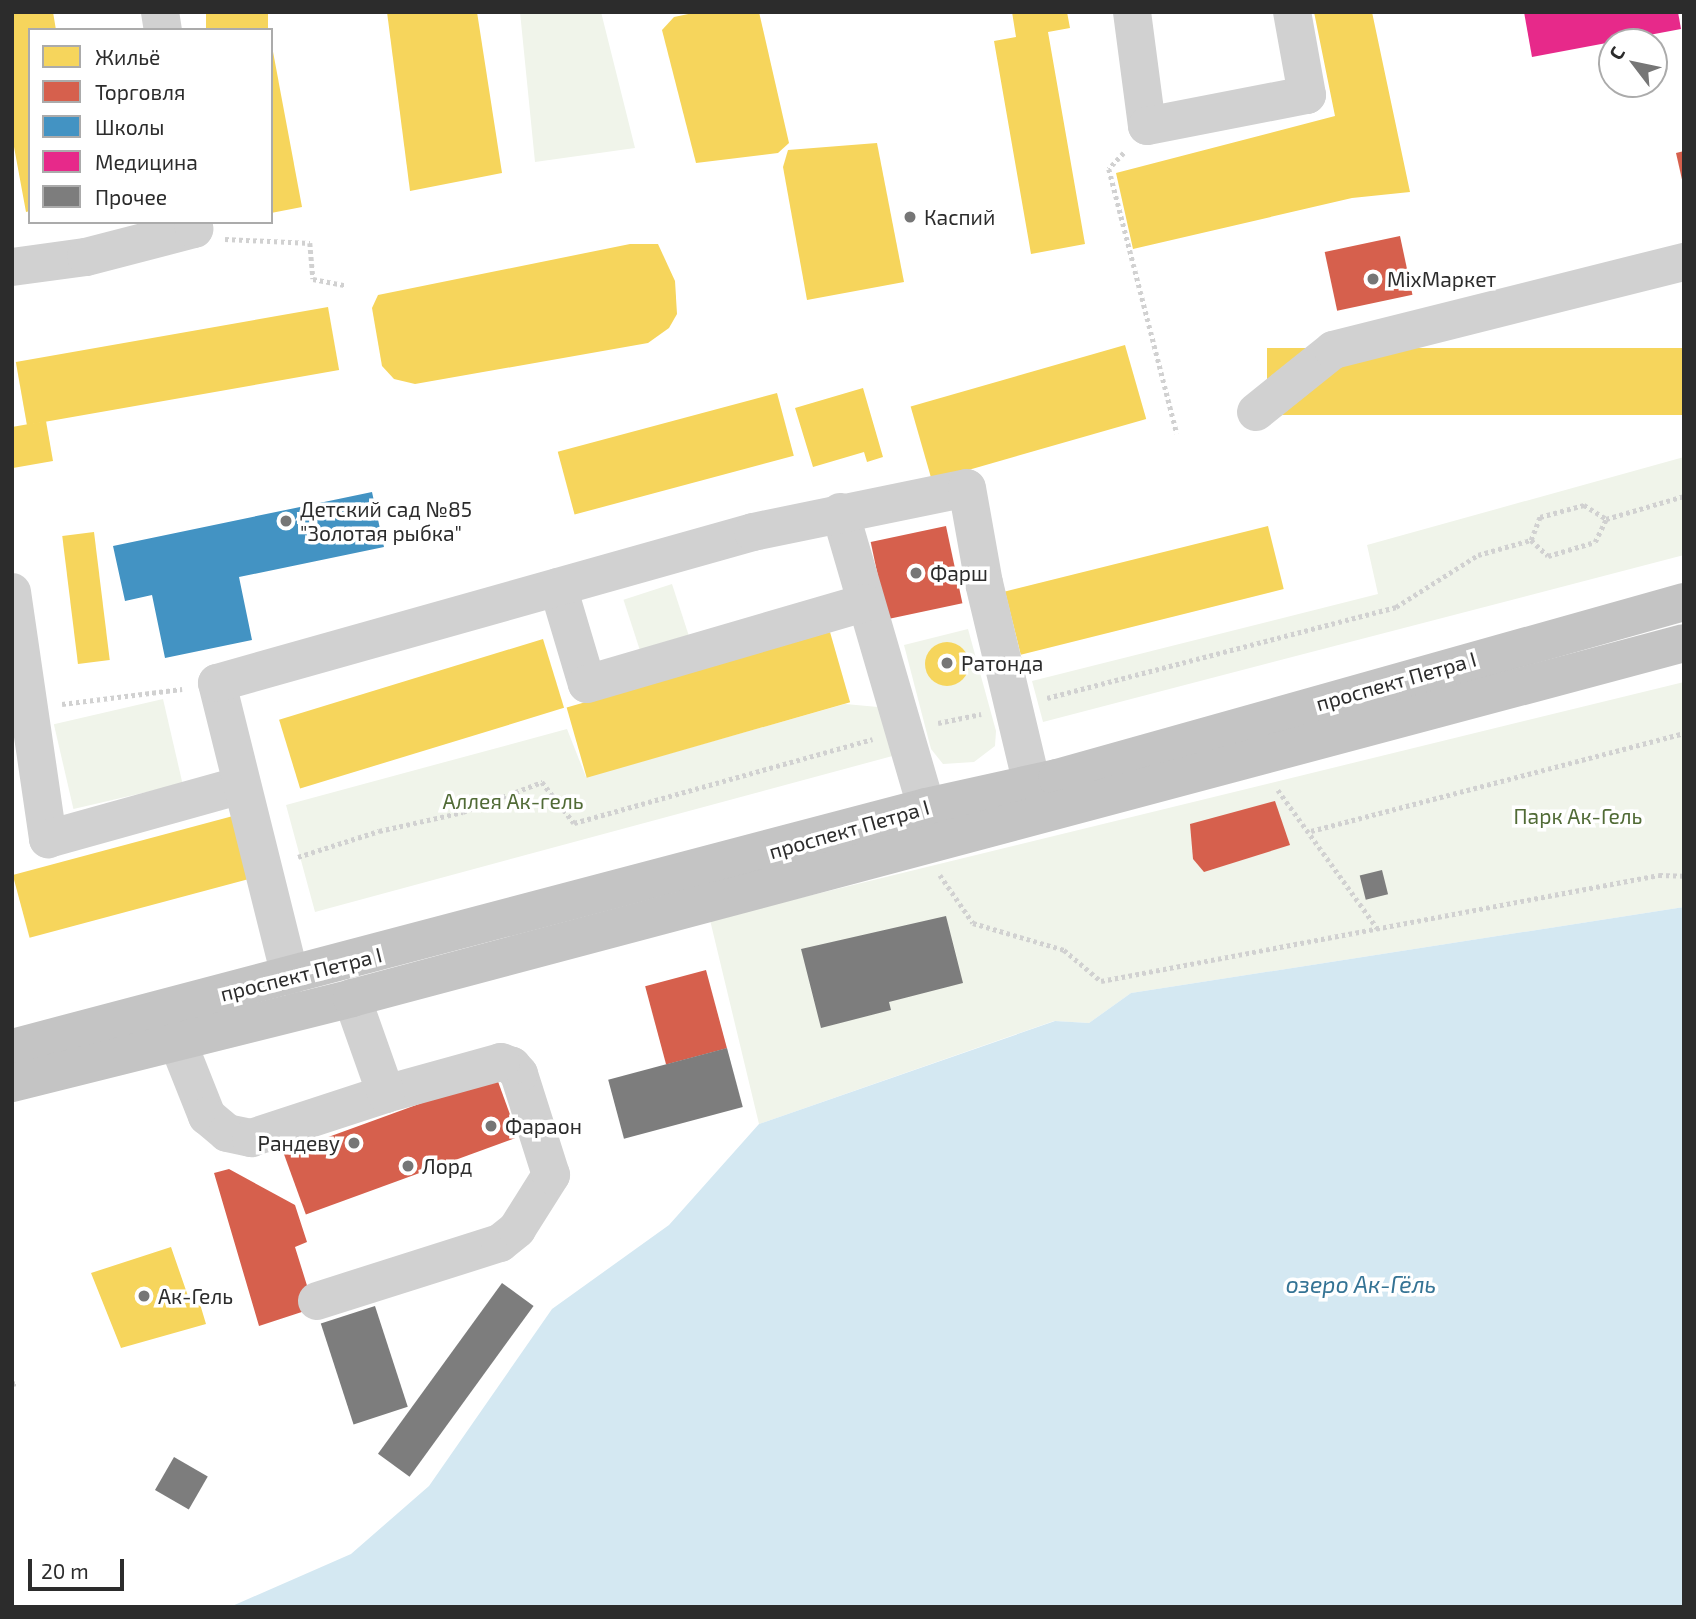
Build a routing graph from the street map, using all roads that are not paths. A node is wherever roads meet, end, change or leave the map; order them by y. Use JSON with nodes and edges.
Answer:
{"nodes":[{"id":1,"x":1132,"y":12,"type":"edge"},
{"id":2,"x":1292,"y":12,"type":"edge"},
{"id":3,"x":194,"y":226,"type":"edge"},
{"id":4,"x":1684,"y":262,"type":"edge"},
{"id":5,"x":12,"y":267,"type":"edge"},
{"id":6,"x":1256,"y":412,"type":"dead end"},
{"id":7,"x":840,"y":512,"type":"junction"},
{"id":8,"x":558,"y":587,"type":"junction"},
{"id":9,"x":12,"y":592,"type":"edge"},
{"id":10,"x":1684,"y":602,"type":"edge"},
{"id":11,"x":864,"y":603,"type":"junction"},
{"id":12,"x":1684,"y":643,"type":"edge"},
{"id":13,"x":1032,"y":784,"type":"junction"},
{"id":14,"x":242,"y":785,"type":"junction"},
{"id":15,"x":926,"y":807,"type":"junction"},
{"id":16,"x":290,"y":976,"type":"junction"},
{"id":17,"x":352,"y":998,"type":"junction"},
{"id":18,"x":178,"y":1044,"type":"junction"},
{"id":19,"x":12,"y":1048,"type":"edge"},
{"id":20,"x":12,"y":1083,"type":"edge"},
{"id":21,"x":386,"y":1094,"type":"junction"},
{"id":22,"x":317,"y":1301,"type":"dead end"}],
"edges":[{"from":1,"to":2,"type":"lane"},
{"from":3,"to":5,"type":"lane"},
{"from":4,"to":6,"type":"lane"},
{"from":7,"to":8,"type":"lane"},
{"from":7,"to":11,"type":"lane"},
{"from":7,"to":13,"type":"lane"},
{"from":8,"to":11,"type":"lane"},
{"from":8,"to":14,"type":"lane"},
{"from":9,"to":14,"type":"lane"},
{"from":10,"to":13,"type":"main road","name":"проспект Петра I"},
{"from":11,"to":15,"type":"lane"},
{"from":12,"to":17,"type":"main road","name":"проспект Петра I"},
{"from":13,"to":15,"type":"main road","name":"проспект Петра I"},
{"from":14,"to":16,"type":"lane"},
{"from":15,"to":16,"type":"main road","name":"проспект Петра I"},
{"from":16,"to":19,"type":"main road","name":"проспект Петра I"},
{"from":17,"to":18,"type":"main road","name":"проспект Петра I"},
{"from":17,"to":21,"type":"lane"},
{"from":18,"to":20,"type":"main road","name":"проспект Петра I"},
{"from":18,"to":21,"type":"lane"},
{"from":21,"to":22,"type":"lane"}]}
